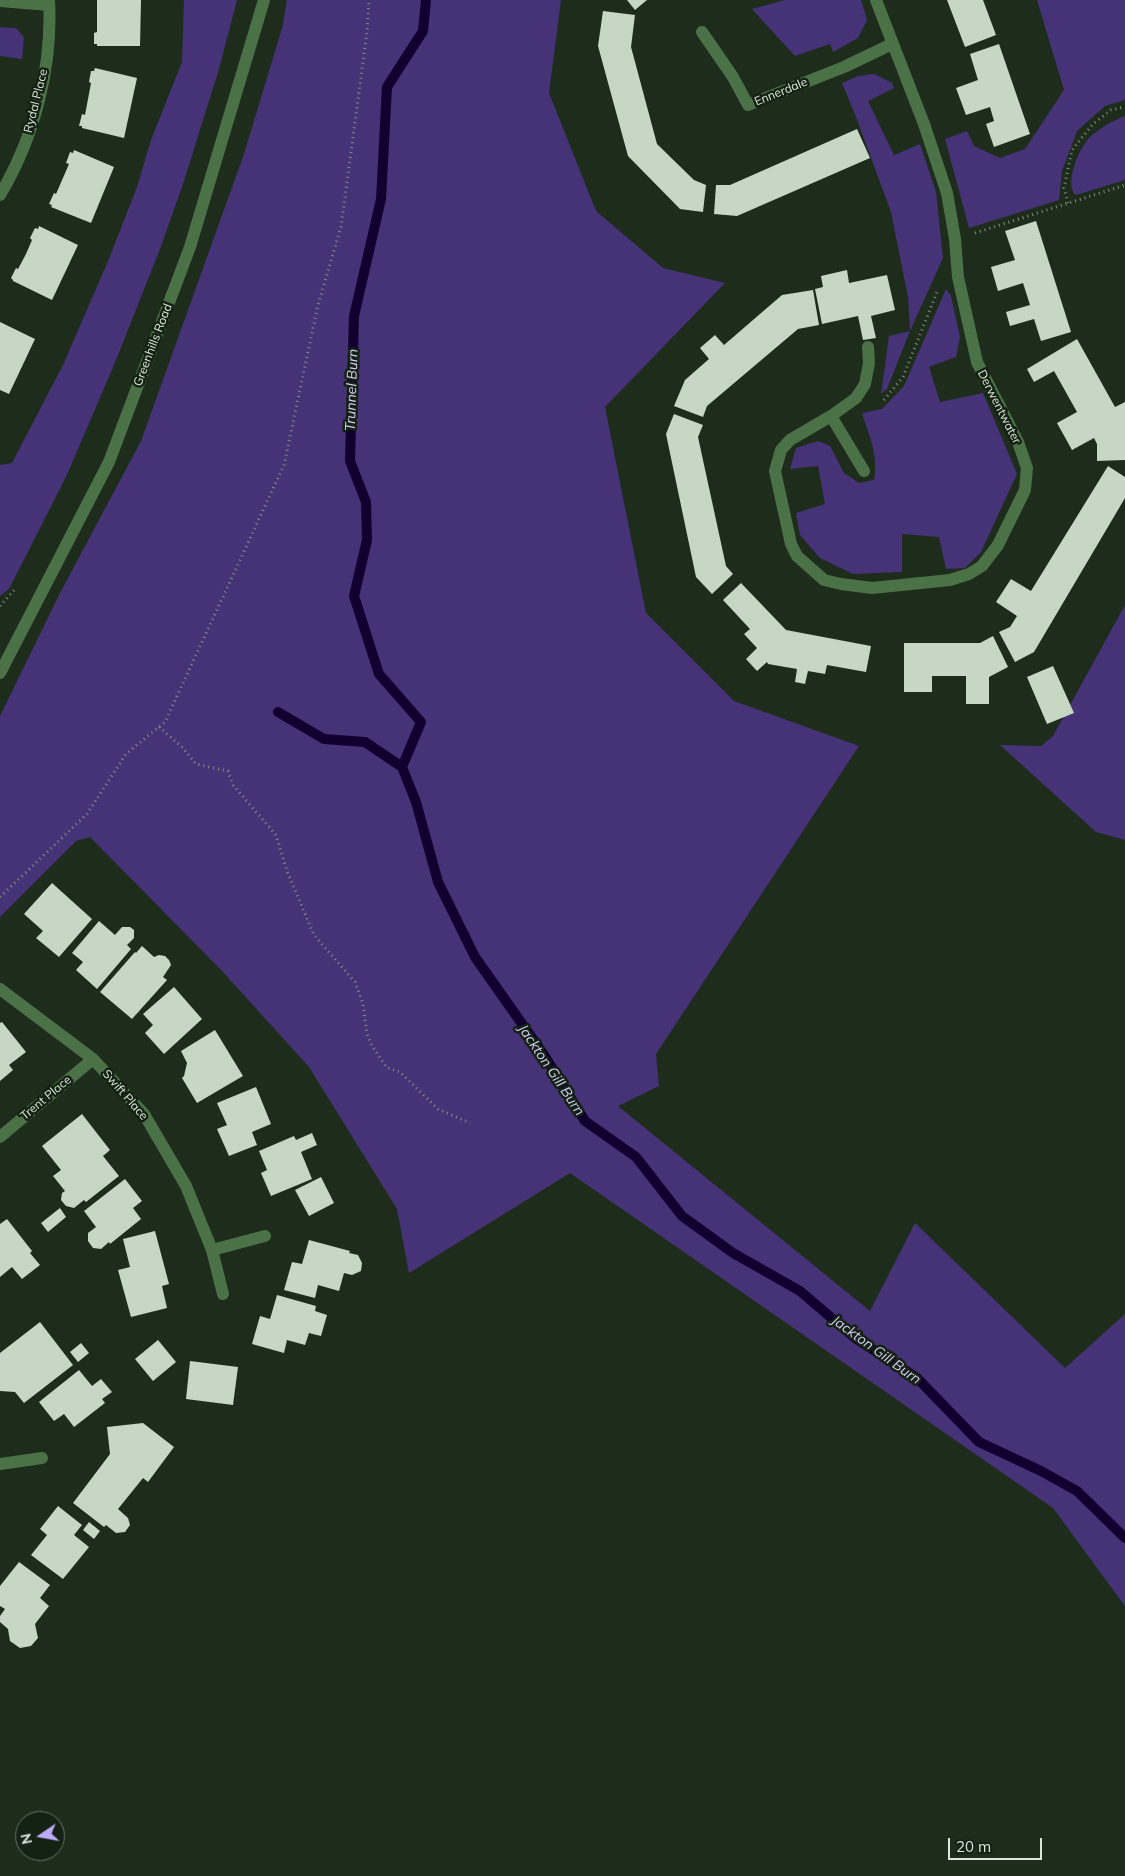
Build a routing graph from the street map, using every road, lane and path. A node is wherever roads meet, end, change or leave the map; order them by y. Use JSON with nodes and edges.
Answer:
{"nodes":[{"id":1,"x":264,"y":0,"type":"edge"},
{"id":2,"x":369,"y":0,"type":"edge"},
{"id":3,"x":876,"y":0,"type":"edge"},
{"id":4,"x":0,"y":1,"type":"edge"},
{"id":5,"x":49,"y":2,"type":"edge"},
{"id":6,"x":702,"y":32,"type":"dead end"},
{"id":7,"x":892,"y":44,"type":"junction"},
{"id":8,"x":1125,"y":106,"type":"edge"},
{"id":9,"x":1125,"y":185,"type":"edge"},
{"id":10,"x":0,"y":195,"type":"edge"},
{"id":11,"x":1068,"y":204,"type":"junction"},
{"id":12,"x":955,"y":239,"type":"junction"},
{"id":13,"x":957,"y":266,"type":"junction"},
{"id":14,"x":868,"y":347,"type":"dead end"},
{"id":15,"x":856,"y":398,"type":"junction"},
{"id":16,"x":831,"y":416,"type":"junction"},
{"id":17,"x":864,"y":471,"type":"dead end"},
{"id":18,"x":0,"y":673,"type":"edge"},
{"id":19,"x":159,"y":727,"type":"junction"},
{"id":20,"x":0,"y":897,"type":"edge"},
{"id":21,"x":0,"y":989,"type":"edge"},
{"id":22,"x":93,"y":1058,"type":"junction"},
{"id":23,"x":470,"y":1123,"type":"dead end"},
{"id":24,"x":0,"y":1137,"type":"edge"},
{"id":25,"x":265,"y":1236,"type":"dead end"},
{"id":26,"x":212,"y":1250,"type":"junction"},
{"id":27,"x":223,"y":1294,"type":"dead end"},
{"id":28,"x":42,"y":1458,"type":"dead end"},
{"id":29,"x":0,"y":1464,"type":"edge"}],
"edges":[{"from":1,"to":18,"type":"street","name":"Greenhills Road"},
{"from":2,"to":19,"type":"path"},
{"from":3,"to":7,"type":"street","name":"Derwentwater"},
{"from":4,"to":5,"type":"street"},
{"from":5,"to":10,"type":"street","name":"Rydal Place"},
{"from":6,"to":7,"type":"street","name":"Ennerdale"},
{"from":7,"to":12,"type":"street","name":"Derwentwater"},
{"from":8,"to":11,"type":"path"},
{"from":9,"to":11,"type":"path"},
{"from":11,"to":12,"type":"path"},
{"from":12,"to":13,"type":"street","name":"Derwentwater"},
{"from":13,"to":15,"type":"path"},
{"from":13,"to":16,"type":"street","name":"Derwentwater"},
{"from":14,"to":15,"type":"street","name":"Derwentwater"},
{"from":15,"to":16,"type":"street","name":"Derwentwater"},
{"from":16,"to":17,"type":"street"},
{"from":19,"to":20,"type":"path"},
{"from":19,"to":23,"type":"path"},
{"from":21,"to":22,"type":"street","name":"Swift Place"},
{"from":22,"to":24,"type":"street","name":"Trent Place"},
{"from":22,"to":26,"type":"street","name":"Swift Place"},
{"from":25,"to":26,"type":"street"},
{"from":26,"to":27,"type":"street","name":"Swift Place"},
{"from":28,"to":29,"type":"street"}]}
